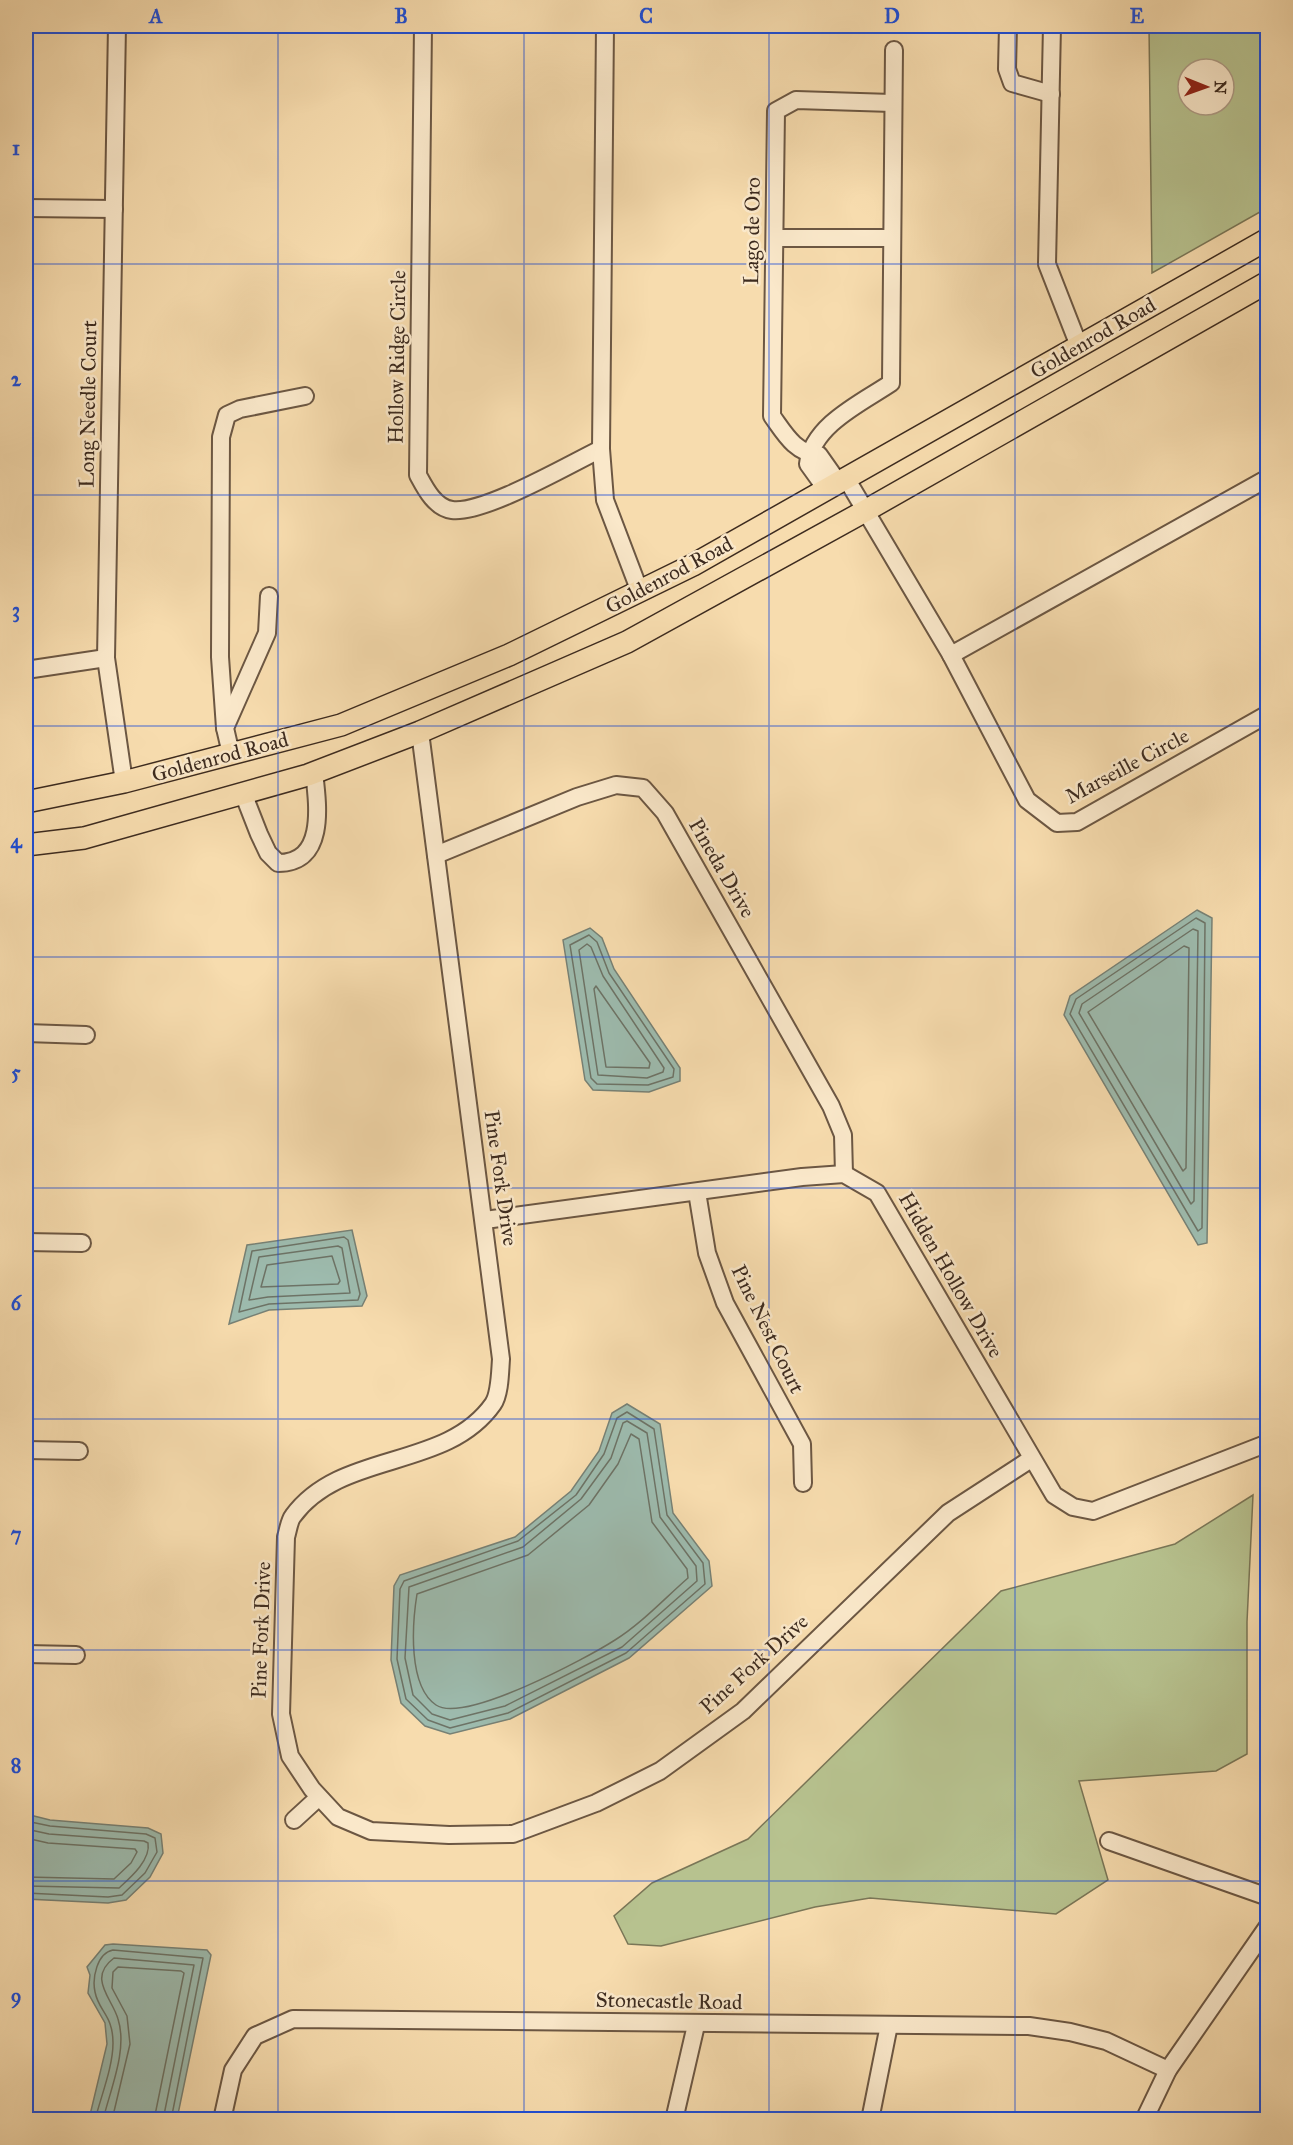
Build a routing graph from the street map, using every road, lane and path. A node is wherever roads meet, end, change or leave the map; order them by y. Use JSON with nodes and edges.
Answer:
{"nodes":[{"id":1,"x":117,"y":26,"type":"edge"},
{"id":2,"x":423,"y":26,"type":"edge"},
{"id":3,"x":605,"y":26,"type":"edge"},
{"id":4,"x":1008,"y":26,"type":"edge"},
{"id":5,"x":1052,"y":26,"type":"edge"},
{"id":6,"x":894,"y":50,"type":"dead end"},
{"id":7,"x":1051,"y":94,"type":"junction"},
{"id":8,"x":892,"y":103,"type":"junction"},
{"id":9,"x":26,"y":208,"type":"edge"},
{"id":10,"x":114,"y":209,"type":"junction"},
{"id":11,"x":775,"y":238,"type":"junction"},
{"id":12,"x":891,"y":238,"type":"junction"},
{"id":13,"x":1268,"y":239,"type":"edge"},
{"id":14,"x":1268,"y":282,"type":"edge"},
{"id":15,"x":1079,"y":346,"type":"junction"},
{"id":16,"x":305,"y":396,"type":"dead end"},
{"id":17,"x":601,"y":449,"type":"junction"},
{"id":18,"x":809,"y":454,"type":"junction"},
{"id":19,"x":1268,"y":478,"type":"edge"},
{"id":20,"x":837,"y":483,"type":"junction"},
{"id":21,"x":865,"y":511,"type":"junction"},
{"id":22,"x":640,"y":592,"type":"junction"},
{"id":23,"x":269,"y":596,"type":"dead end"},
{"id":24,"x":951,"y":655,"type":"junction"},
{"id":25,"x":106,"y":658,"type":"junction"},
{"id":26,"x":26,"y":670,"type":"edge"},
{"id":27,"x":1268,"y":714,"type":"edge"},
{"id":28,"x":225,"y":728,"type":"junction"},
{"id":29,"x":420,"y":732,"type":"junction"},
{"id":30,"x":231,"y":754,"type":"junction"},
{"id":31,"x":314,"y":772,"type":"junction"},
{"id":32,"x":124,"y":782,"type":"junction"},
{"id":33,"x":243,"y":793,"type":"junction"},
{"id":34,"x":26,"y":802,"type":"edge"},
{"id":35,"x":26,"y":845,"type":"edge"},
{"id":36,"x":436,"y":855,"type":"junction"},
{"id":37,"x":26,"y":1033,"type":"edge"},
{"id":38,"x":86,"y":1035,"type":"dead end"},
{"id":39,"x":844,"y":1174,"type":"junction"},
{"id":40,"x":697,"y":1192,"type":"junction"},
{"id":41,"x":485,"y":1220,"type":"junction"},
{"id":42,"x":26,"y":1242,"type":"edge"},
{"id":43,"x":82,"y":1243,"type":"dead end"},
{"id":44,"x":1268,"y":1443,"type":"edge"},
{"id":45,"x":26,"y":1450,"type":"edge"},
{"id":46,"x":80,"y":1451,"type":"dead end"},
{"id":47,"x":1030,"y":1459,"type":"junction"},
{"id":48,"x":803,"y":1483,"type":"dead end"},
{"id":49,"x":26,"y":1654,"type":"edge"},
{"id":50,"x":76,"y":1655,"type":"dead end"},
{"id":51,"x":318,"y":1798,"type":"junction"},
{"id":52,"x":294,"y":1820,"type":"dead end"},
{"id":53,"x":1109,"y":1841,"type":"dead end"},
{"id":54,"x":1268,"y":1897,"type":"edge"},
{"id":55,"x":1268,"y":1926,"type":"edge"},
{"id":56,"x":696,"y":2025,"type":"junction"},
{"id":57,"x":890,"y":2025,"type":"junction"},
{"id":58,"x":1168,"y":2070,"type":"junction"},
{"id":59,"x":222,"y":2120,"type":"edge"},
{"id":60,"x":674,"y":2120,"type":"edge"},
{"id":61,"x":870,"y":2120,"type":"edge"},
{"id":62,"x":1144,"y":2120,"type":"edge"}],
"edges":[{"from":1,"to":10,"type":"street","name":"Long Needle Court"},
{"from":2,"to":17,"type":"street","name":"Hollow Ridge Circle"},
{"from":3,"to":17,"type":"street"},
{"from":4,"to":7,"type":"street"},
{"from":5,"to":7,"type":"street"},
{"from":6,"to":8,"type":"street"},
{"from":7,"to":15,"type":"street"},
{"from":8,"to":11,"type":"street","name":"Lago de Oro"},
{"from":8,"to":12,"type":"street"},
{"from":9,"to":10,"type":"street"},
{"from":10,"to":25,"type":"street","name":"Long Needle Court"},
{"from":11,"to":12,"type":"street"},
{"from":11,"to":18,"type":"street","name":"Lago de Oro"},
{"from":12,"to":18,"type":"street"},
{"from":13,"to":15,"type":"main road","name":"Goldenrod Road"},
{"from":14,"to":21,"type":"main road","name":"Goldenrod Road"},
{"from":15,"to":20,"type":"main road","name":"Goldenrod Road"},
{"from":16,"to":28,"type":"street"},
{"from":17,"to":22,"type":"street"},
{"from":18,"to":20,"type":"street","name":"Lago de Oro"},
{"from":19,"to":24,"type":"street"},
{"from":20,"to":21,"type":"street","name":"Marseille Circle"},
{"from":20,"to":22,"type":"main road","name":"Goldenrod Road"},
{"from":21,"to":24,"type":"street","name":"Marseille Circle"},
{"from":21,"to":29,"type":"main road","name":"Goldenrod Road"},
{"from":22,"to":30,"type":"main road","name":"Goldenrod Road"},
{"from":23,"to":28,"type":"street"},
{"from":24,"to":27,"type":"street","name":"Marseille Circle"},
{"from":25,"to":26,"type":"street"},
{"from":25,"to":32,"type":"street","name":"Long Needle Court"},
{"from":28,"to":30,"type":"street"},
{"from":29,"to":31,"type":"main road","name":"Goldenrod Road"},
{"from":29,"to":36,"type":"street","name":"Pine Fork Drive"},
{"from":30,"to":32,"type":"main road","name":"Goldenrod Road"},
{"from":31,"to":33,"type":"main road","name":"Goldenrod Road"},
{"from":31,"to":33,"type":"street"},
{"from":32,"to":34,"type":"main road","name":"Goldenrod Road"},
{"from":33,"to":35,"type":"main road","name":"Goldenrod Road"},
{"from":36,"to":39,"type":"street","name":"Pineda Drive"},
{"from":36,"to":41,"type":"street","name":"Pine Fork Drive"},
{"from":37,"to":38,"type":"street"},
{"from":39,"to":40,"type":"street"},
{"from":39,"to":47,"type":"street","name":"Hidden Hollow Drive"},
{"from":40,"to":41,"type":"street"},
{"from":40,"to":48,"type":"street","name":"Pine Nest Court"},
{"from":41,"to":51,"type":"street","name":"Pine Fork Drive"},
{"from":42,"to":43,"type":"street"},
{"from":44,"to":47,"type":"street","name":"Hidden Hollow Drive"},
{"from":45,"to":46,"type":"street"},
{"from":47,"to":51,"type":"street","name":"Pine Fork Drive"},
{"from":49,"to":50,"type":"street"},
{"from":51,"to":52,"type":"street"},
{"from":53,"to":54,"type":"street"},
{"from":55,"to":58,"type":"street"},
{"from":56,"to":57,"type":"street","name":"Stonecastle Road"},
{"from":56,"to":59,"type":"street","name":"Stonecastle Road"},
{"from":56,"to":60,"type":"street"},
{"from":57,"to":58,"type":"street","name":"Stonecastle Road"},
{"from":57,"to":61,"type":"street"},
{"from":58,"to":62,"type":"street"}]}
